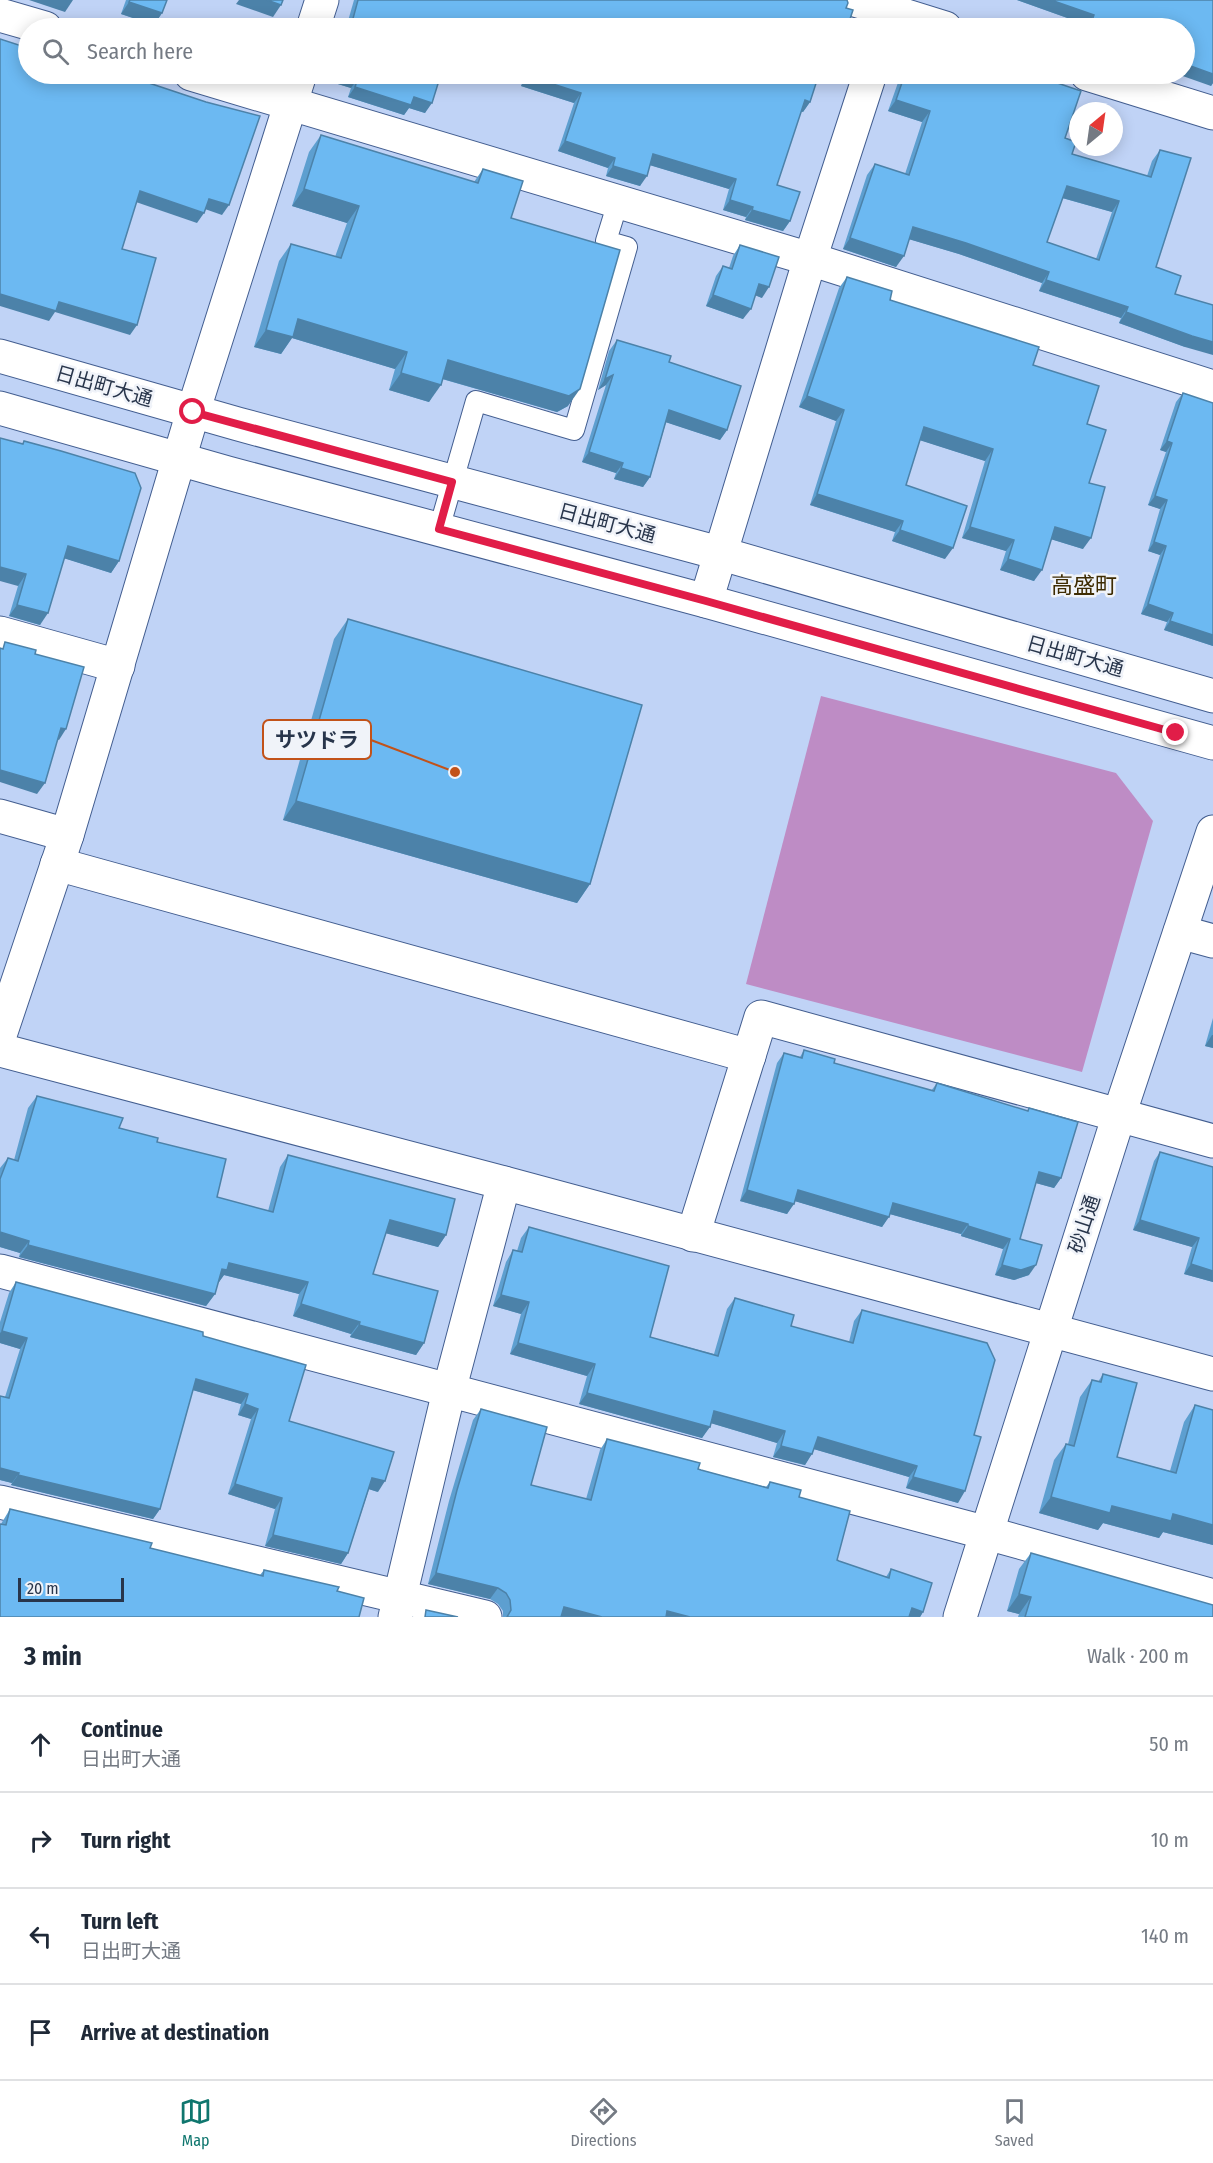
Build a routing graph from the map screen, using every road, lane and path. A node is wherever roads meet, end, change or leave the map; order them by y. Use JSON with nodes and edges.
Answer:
{"nodes":[{"id":1,"x":322,"y":0,"type":"edge"},
{"id":2,"x":855,"y":0,"type":"edge"},
{"id":3,"x":889,"y":13,"type":"edge"},
{"id":4,"x":0,"y":15,"type":"edge"},
{"id":5,"x":316,"y":18,"type":"edge"},
{"id":6,"x":908,"y":18,"type":"edge"},
{"id":7,"x":18,"y":20,"type":"edge"},
{"id":8,"x":224,"y":84,"type":"edge"},
{"id":9,"x":297,"y":84,"type":"edge"},
{"id":10,"x":867,"y":84,"type":"edge"},
{"id":11,"x":1119,"y":84,"type":"edge"},
{"id":12,"x":291,"y":104,"type":"junction"},
{"id":13,"x":1213,"y":113,"type":"edge"},
{"id":14,"x":618,"y":202,"type":"junction"},
{"id":15,"x":810,"y":259,"type":"junction"},
{"id":16,"x":0,"y":356,"type":"edge"},
{"id":17,"x":1213,"y":387,"type":"edge"},
{"id":18,"x":0,"y":408,"type":"edge"},
{"id":19,"x":193,"y":412,"type":"junction"},
{"id":20,"x":178,"y":458,"type":"junction"},
{"id":21,"x":452,"y":482,"type":"junction"},
{"id":22,"x":439,"y":529,"type":"junction"},
{"id":23,"x":719,"y":553,"type":"junction"},
{"id":24,"x":706,"y":601,"type":"junction"},
{"id":25,"x":0,"y":633,"type":"edge"},
{"id":26,"x":118,"y":666,"type":"junction"},
{"id":27,"x":1213,"y":696,"type":"edge"},
{"id":28,"x":1213,"y":744,"type":"edge"},
{"id":29,"x":0,"y":816,"type":"edge"},
{"id":30,"x":1213,"y":832,"type":"edge"},
{"id":31,"x":62,"y":849,"type":"junction"},
{"id":32,"x":1180,"y":932,"type":"junction"},
{"id":33,"x":1213,"y":941,"type":"edge"},
{"id":34,"x":0,"y":1035,"type":"edge"},
{"id":35,"x":0,"y":1050,"type":"edge"},
{"id":36,"x":749,"y":1056,"type":"junction"},
{"id":37,"x":1119,"y":1115,"type":"junction"},
{"id":38,"x":1213,"y":1141,"type":"edge"},
{"id":39,"x":504,"y":1183,"type":"junction"},
{"id":40,"x":693,"y":1235,"type":"junction"},
{"id":41,"x":0,"y":1271,"type":"edge"},
{"id":42,"x":1050,"y":1330,"type":"junction"},
{"id":43,"x":1213,"y":1374,"type":"edge"},
{"id":44,"x":449,"y":1391,"type":"junction"},
{"id":45,"x":0,"y":1502,"type":"edge"},
{"id":46,"x":987,"y":1533,"type":"junction"},
{"id":47,"x":1213,"y":1596,"type":"edge"},
{"id":48,"x":398,"y":1606,"type":"edge"},
{"id":49,"x":485,"y":1617,"type":"edge"},
{"id":50,"x":960,"y":1617,"type":"edge"}],
"edges":[{"from":1,"to":5,"type":"street"},
{"from":2,"to":3,"type":"street"},
{"from":3,"to":6,"type":"street"},
{"from":4,"to":7,"type":"street"},
{"from":8,"to":12,"type":"street"},
{"from":9,"to":12,"type":"street"},
{"from":10,"to":15,"type":"street"},
{"from":11,"to":13,"type":"street"},
{"from":12,"to":14,"type":"street"},
{"from":12,"to":19,"type":"street"},
{"from":14,"to":15,"type":"street"},
{"from":14,"to":21,"type":"lane"},
{"from":15,"to":17,"type":"street"},
{"from":15,"to":23,"type":"street"},
{"from":16,"to":19,"type":"street","name":"日出町大通"},
{"from":18,"to":20,"type":"street"},
{"from":19,"to":20,"type":"street"},
{"from":19,"to":21,"type":"street","name":"日出町大通"},
{"from":20,"to":22,"type":"street"},
{"from":20,"to":26,"type":"street"},
{"from":21,"to":22,"type":"lane"},
{"from":21,"to":23,"type":"street","name":"日出町大通"},
{"from":22,"to":24,"type":"street"},
{"from":23,"to":24,"type":"street"},
{"from":23,"to":27,"type":"street","name":"日出町大通"},
{"from":24,"to":28,"type":"street"},
{"from":25,"to":26,"type":"street"},
{"from":26,"to":31,"type":"street"},
{"from":29,"to":31,"type":"street"},
{"from":30,"to":32,"type":"street","name":"砂山通"},
{"from":31,"to":34,"type":"street"},
{"from":31,"to":36,"type":"street"},
{"from":32,"to":33,"type":"street"},
{"from":32,"to":37,"type":"street","name":"砂山通"},
{"from":35,"to":39,"type":"street"},
{"from":36,"to":37,"type":"street"},
{"from":36,"to":40,"type":"street"},
{"from":37,"to":38,"type":"street"},
{"from":37,"to":42,"type":"street","name":"砂山通"},
{"from":39,"to":40,"type":"street"},
{"from":39,"to":44,"type":"street"},
{"from":40,"to":42,"type":"street"},
{"from":41,"to":44,"type":"street"},
{"from":42,"to":43,"type":"street"},
{"from":42,"to":46,"type":"street","name":"砂山通"},
{"from":44,"to":46,"type":"street"},
{"from":44,"to":48,"type":"street"},
{"from":45,"to":48,"type":"street"},
{"from":46,"to":47,"type":"street"},
{"from":46,"to":50,"type":"street","name":"砂山通"},
{"from":48,"to":49,"type":"street"}]}
